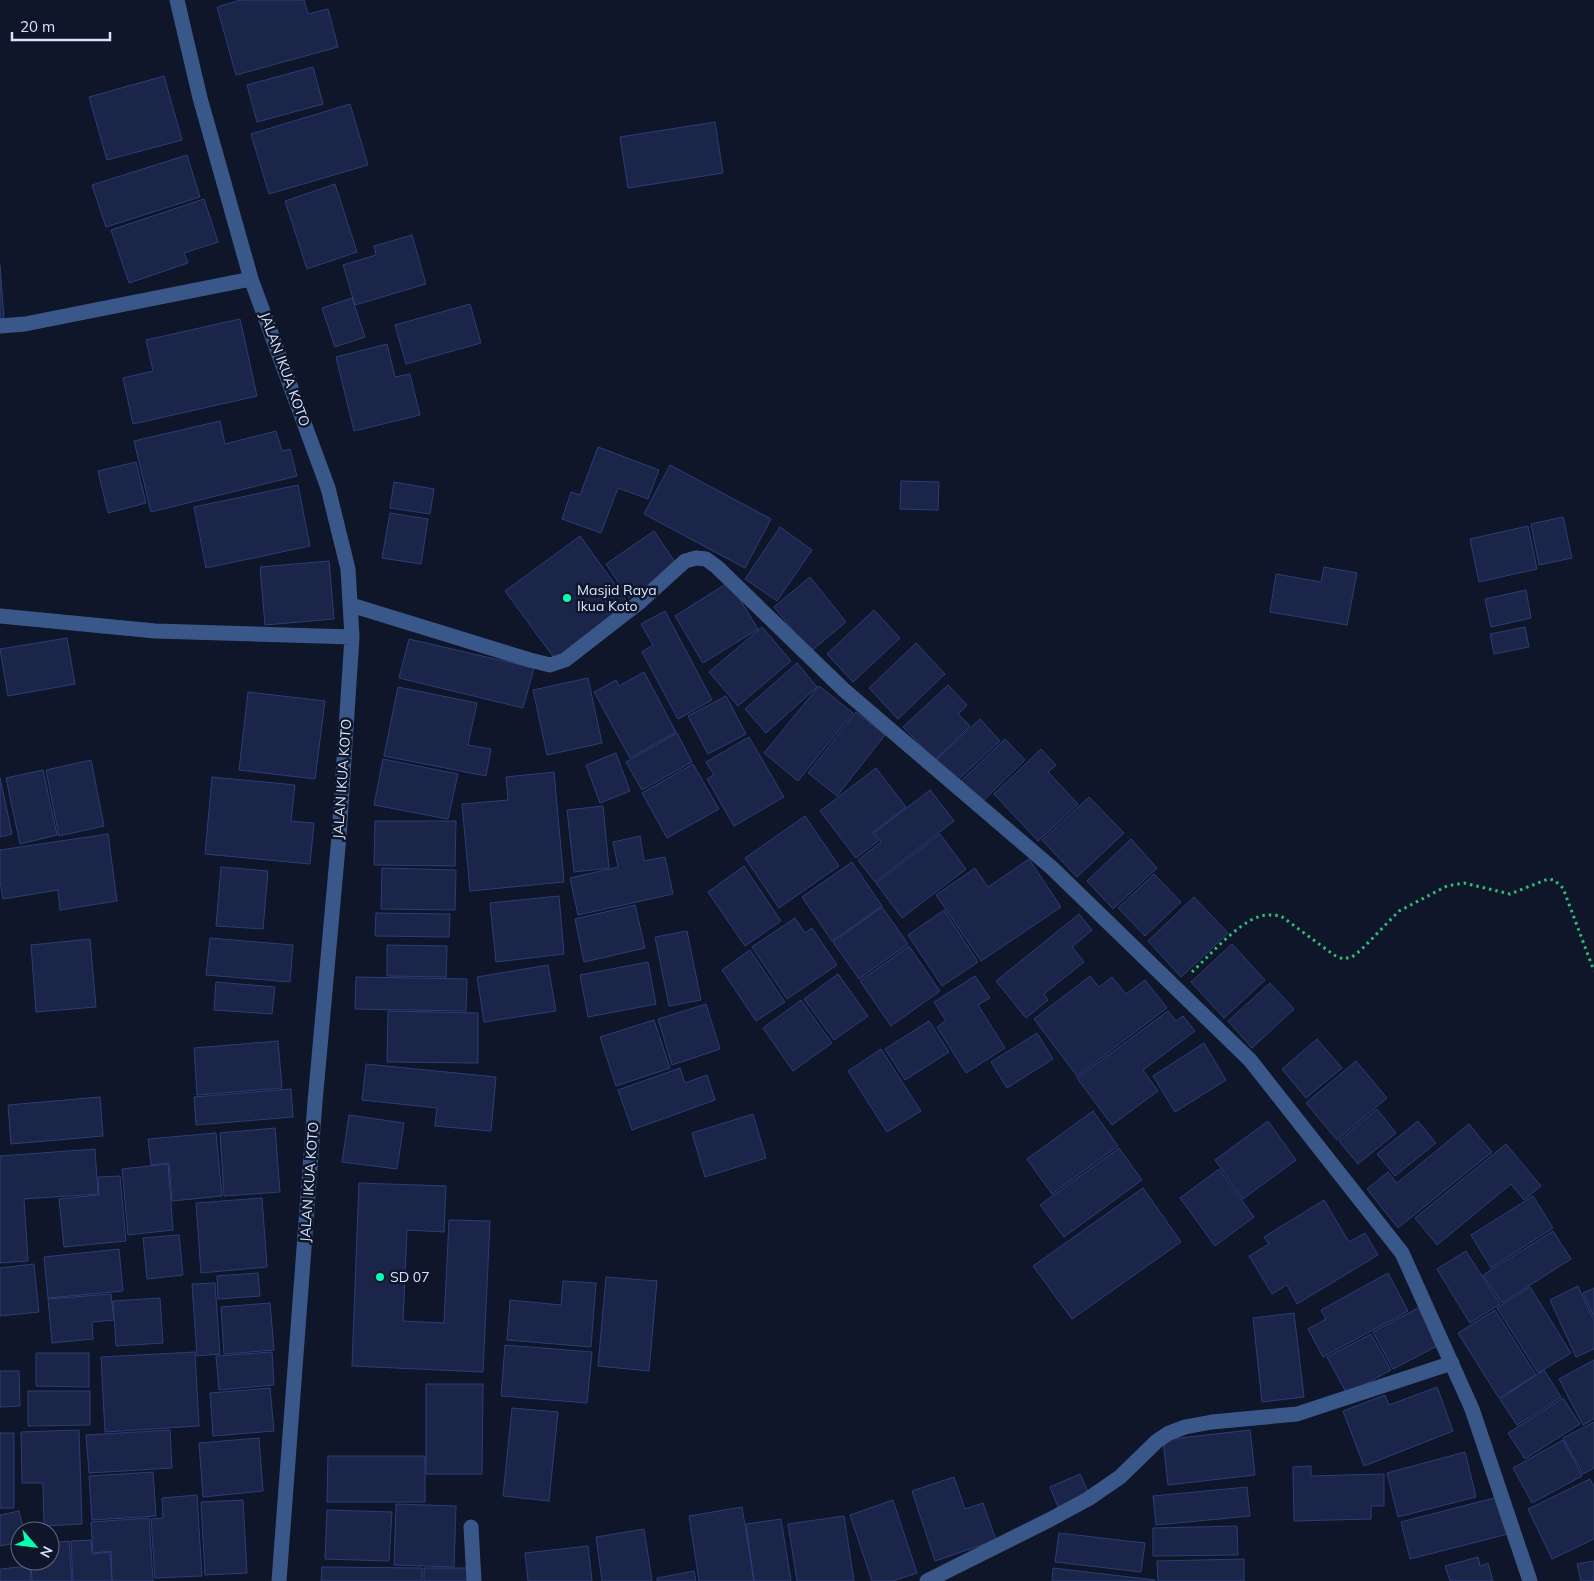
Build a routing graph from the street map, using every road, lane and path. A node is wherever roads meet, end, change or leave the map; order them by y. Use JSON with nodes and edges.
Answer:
{"nodes":[{"id":1,"x":177,"y":0,"type":"edge"},
{"id":2,"x":251,"y":279,"type":"junction"},
{"id":3,"x":0,"y":326,"type":"edge"},
{"id":4,"x":351,"y":605,"type":"junction"},
{"id":5,"x":0,"y":616,"type":"edge"},
{"id":6,"x":352,"y":637,"type":"junction"},
{"id":7,"x":1594,"y":972,"type":"edge"},
{"id":8,"x":1175,"y":988,"type":"junction"},
{"id":9,"x":1452,"y":1363,"type":"junction"},
{"id":10,"x":471,"y":1527,"type":"dead end"},
{"id":11,"x":279,"y":1581,"type":"edge"},
{"id":12,"x":474,"y":1581,"type":"edge"},
{"id":13,"x":927,"y":1581,"type":"edge"},
{"id":14,"x":1530,"y":1581,"type":"edge"}],
"edges":[{"from":1,"to":2,"type":"street","name":"JALAN IKUA KOTO"},
{"from":2,"to":3,"type":"street"},
{"from":2,"to":4,"type":"street","name":"JALAN IKUA KOTO"},
{"from":4,"to":6,"type":"street","name":"JALAN IKUA KOTO"},
{"from":4,"to":8,"type":"street"},
{"from":5,"to":6,"type":"street"},
{"from":6,"to":11,"type":"street","name":"JALAN IKUA KOTO"},
{"from":7,"to":8,"type":"path"},
{"from":8,"to":9,"type":"street"},
{"from":9,"to":13,"type":"street"},
{"from":9,"to":14,"type":"street"},
{"from":10,"to":12,"type":"street"}]}
